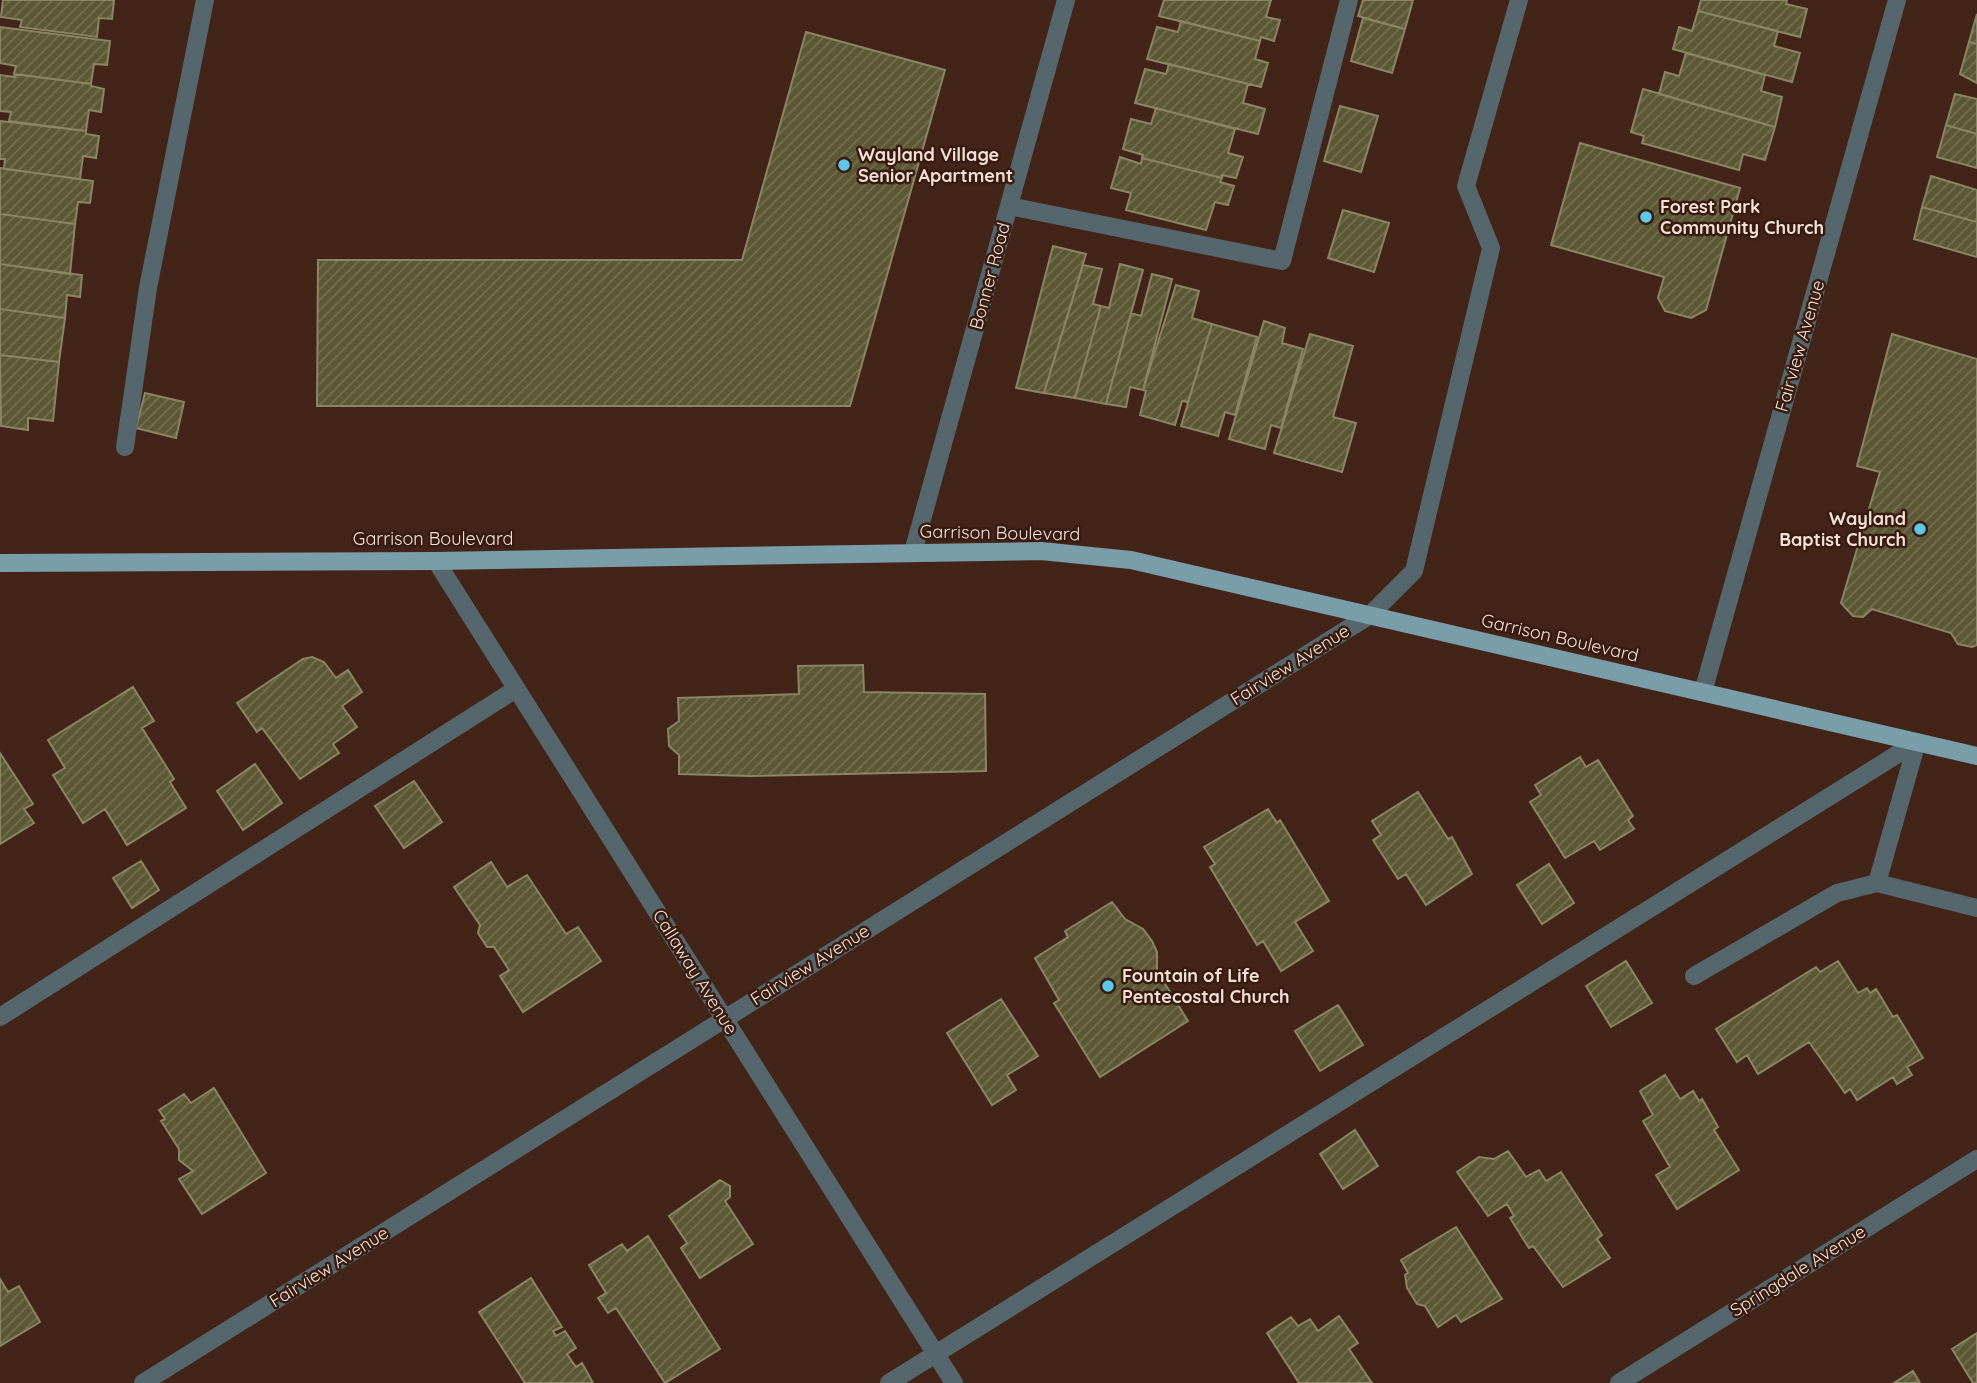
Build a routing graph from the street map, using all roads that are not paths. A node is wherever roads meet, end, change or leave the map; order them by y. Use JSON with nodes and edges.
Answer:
{"nodes":[{"id":1,"x":205,"y":0,"type":"edge"},
{"id":2,"x":1066,"y":0,"type":"edge"},
{"id":3,"x":1349,"y":0,"type":"edge"},
{"id":4,"x":1519,"y":0,"type":"edge"},
{"id":5,"x":1897,"y":0,"type":"edge"},
{"id":6,"x":1009,"y":206,"type":"junction"},
{"id":7,"x":125,"y":447,"type":"dead end"},
{"id":8,"x":913,"y":552,"type":"junction"},
{"id":9,"x":436,"y":561,"type":"junction"},
{"id":10,"x":0,"y":563,"type":"edge"},
{"id":11,"x":1370,"y":615,"type":"junction"},
{"id":12,"x":516,"y":689,"type":"junction"},
{"id":13,"x":1703,"y":692,"type":"junction"},
{"id":14,"x":1917,"y":742,"type":"junction"},
{"id":15,"x":1977,"y":756,"type":"edge"},
{"id":16,"x":1877,"y":883,"type":"junction"},
{"id":17,"x":1977,"y":908,"type":"edge"},
{"id":18,"x":1694,"y":976,"type":"dead end"},
{"id":19,"x":0,"y":1017,"type":"edge"},
{"id":20,"x":724,"y":1019,"type":"junction"},
{"id":21,"x":1977,"y":1159,"type":"edge"},
{"id":22,"x":936,"y":1354,"type":"junction"},
{"id":23,"x":143,"y":1383,"type":"edge"},
{"id":24,"x":889,"y":1383,"type":"edge"},
{"id":25,"x":954,"y":1383,"type":"edge"},
{"id":26,"x":1619,"y":1383,"type":"edge"}],
"edges":[{"from":1,"to":7,"type":"street"},
{"from":2,"to":6,"type":"street","name":"Bonner Road"},
{"from":3,"to":6,"type":"street"},
{"from":4,"to":11,"type":"street","name":"Fairview Avenue"},
{"from":5,"to":13,"type":"street","name":"Fairview Avenue"},
{"from":6,"to":8,"type":"street","name":"Bonner Road"},
{"from":8,"to":9,"type":"main road","name":"Garrison Boulevard"},
{"from":8,"to":11,"type":"main road","name":"Garrison Boulevard"},
{"from":9,"to":10,"type":"main road","name":"Garrison Boulevard"},
{"from":9,"to":12,"type":"street","name":"Callaway Avenue"},
{"from":11,"to":13,"type":"main road","name":"Garrison Boulevard"},
{"from":11,"to":20,"type":"street","name":"Fairview Avenue"},
{"from":12,"to":19,"type":"street"},
{"from":12,"to":20,"type":"street","name":"Callaway Avenue"},
{"from":13,"to":14,"type":"main road","name":"Garrison Boulevard"},
{"from":14,"to":15,"type":"main road","name":"Garrison Boulevard"},
{"from":14,"to":16,"type":"street"},
{"from":14,"to":22,"type":"street"},
{"from":16,"to":17,"type":"street"},
{"from":16,"to":18,"type":"street"},
{"from":20,"to":22,"type":"street","name":"Callaway Avenue"},
{"from":20,"to":23,"type":"street","name":"Fairview Avenue"},
{"from":21,"to":26,"type":"street","name":"Springdale Avenue"},
{"from":22,"to":24,"type":"street"},
{"from":22,"to":25,"type":"street","name":"Callaway Avenue"}]}
